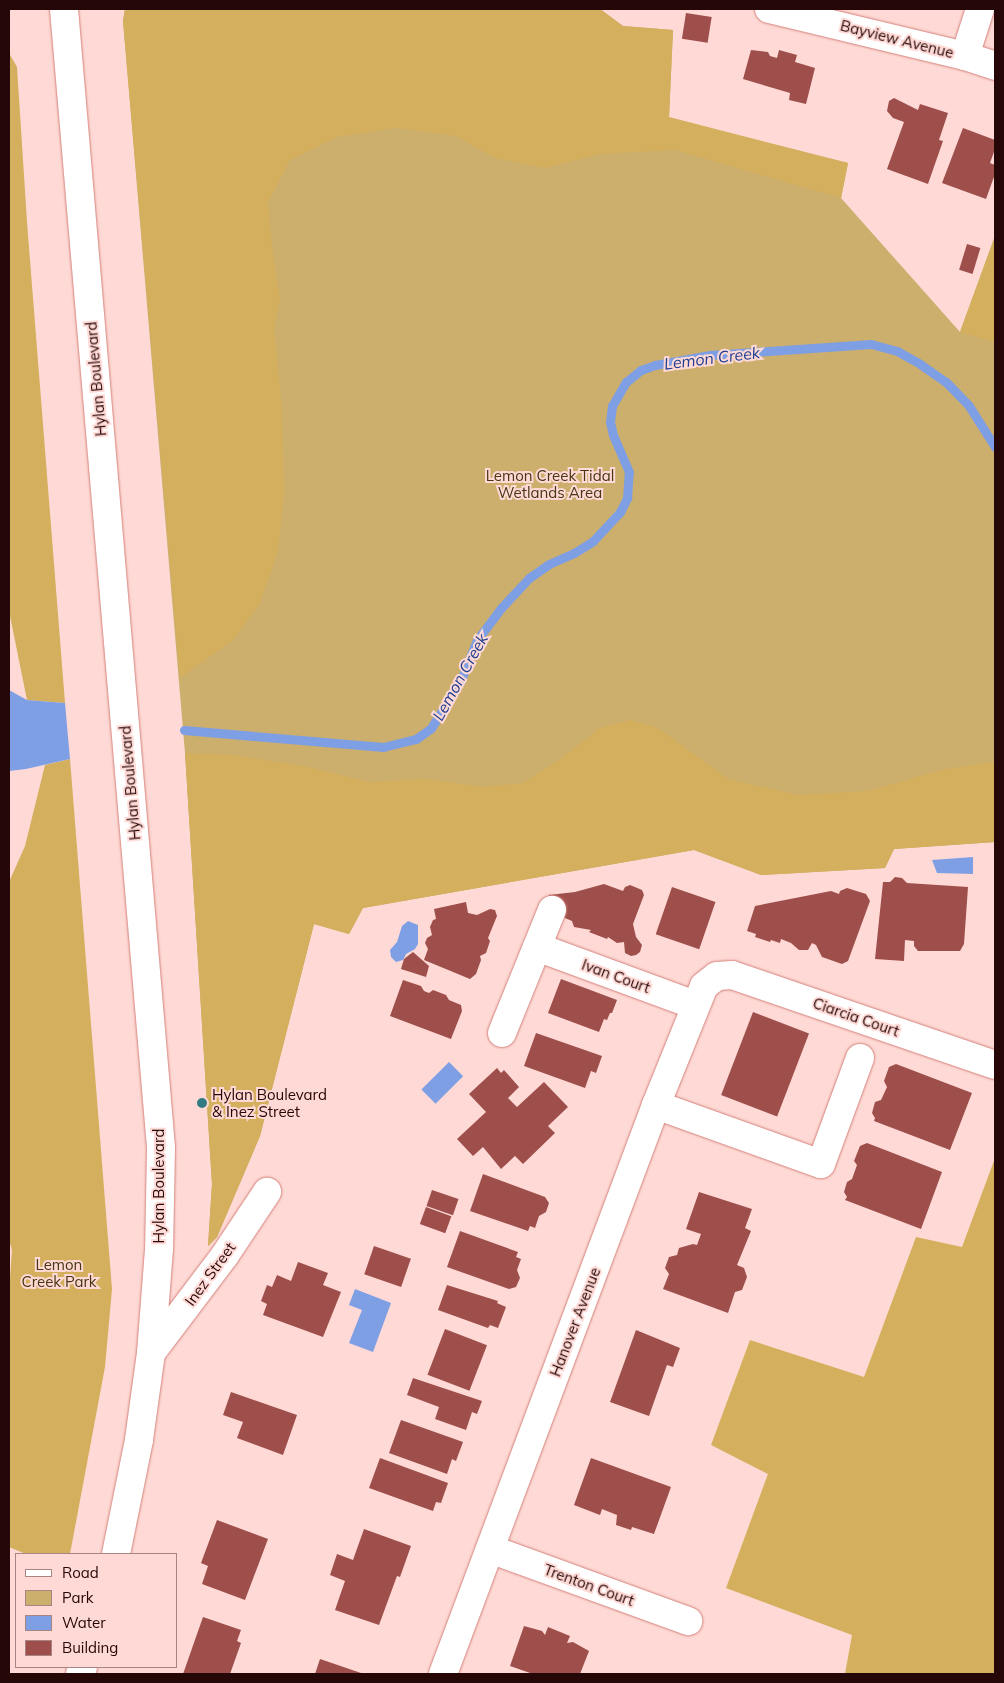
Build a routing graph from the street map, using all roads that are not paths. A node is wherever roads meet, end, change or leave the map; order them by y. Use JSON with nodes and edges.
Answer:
{"nodes":[{"id":1,"x":64,"y":9,"type":"edge"},
{"id":2,"x":769,"y":9,"type":"edge"},
{"id":3,"x":980,"y":9,"type":"edge"},
{"id":4,"x":965,"y":56,"type":"junction"},
{"id":5,"x":995,"y":66,"type":"edge"},
{"id":6,"x":552,"y":910,"type":"dead end"},
{"id":7,"x":537,"y":947,"type":"junction"},
{"id":8,"x":717,"y":976,"type":"joint"},
{"id":9,"x":695,"y":1005,"type":"junction"},
{"id":10,"x":502,"y":1033,"type":"dead end"},
{"id":11,"x":860,"y":1058,"type":"dead end"},
{"id":12,"x":995,"y":1065,"type":"edge"},
{"id":13,"x":656,"y":1106,"type":"junction"},
{"id":14,"x":267,"y":1192,"type":"dead end"},
{"id":15,"x":151,"y":1353,"type":"junction"},
{"id":16,"x":490,"y":1549,"type":"junction"},
{"id":17,"x":116,"y":1553,"type":"edge"},
{"id":18,"x":688,"y":1621,"type":"dead end"},
{"id":19,"x":442,"y":1674,"type":"edge"}],
"edges":[{"from":1,"to":15,"type":"street","name":"Hylan Boulevard"},
{"from":2,"to":4,"type":"street","name":"Bayview Avenue"},
{"from":3,"to":4,"type":"street"},
{"from":4,"to":5,"type":"street","name":"Bayview Avenue"},
{"from":6,"to":7,"type":"street"},
{"from":7,"to":9,"type":"street","name":"Ivan Court"},
{"from":7,"to":10,"type":"street"},
{"from":8,"to":9,"type":"street","name":"Hanover Avenue"},
{"from":8,"to":12,"type":"street","name":"Ciarcia Court"},
{"from":9,"to":13,"type":"street","name":"Hanover Avenue"},
{"from":11,"to":13,"type":"street"},
{"from":13,"to":16,"type":"street","name":"Hanover Avenue"},
{"from":14,"to":15,"type":"street","name":"Inez Street"},
{"from":15,"to":17,"type":"street","name":"Hylan Boulevard"},
{"from":16,"to":18,"type":"street","name":"Trenton Court"},
{"from":16,"to":19,"type":"street","name":"Hanover Avenue"}]}
